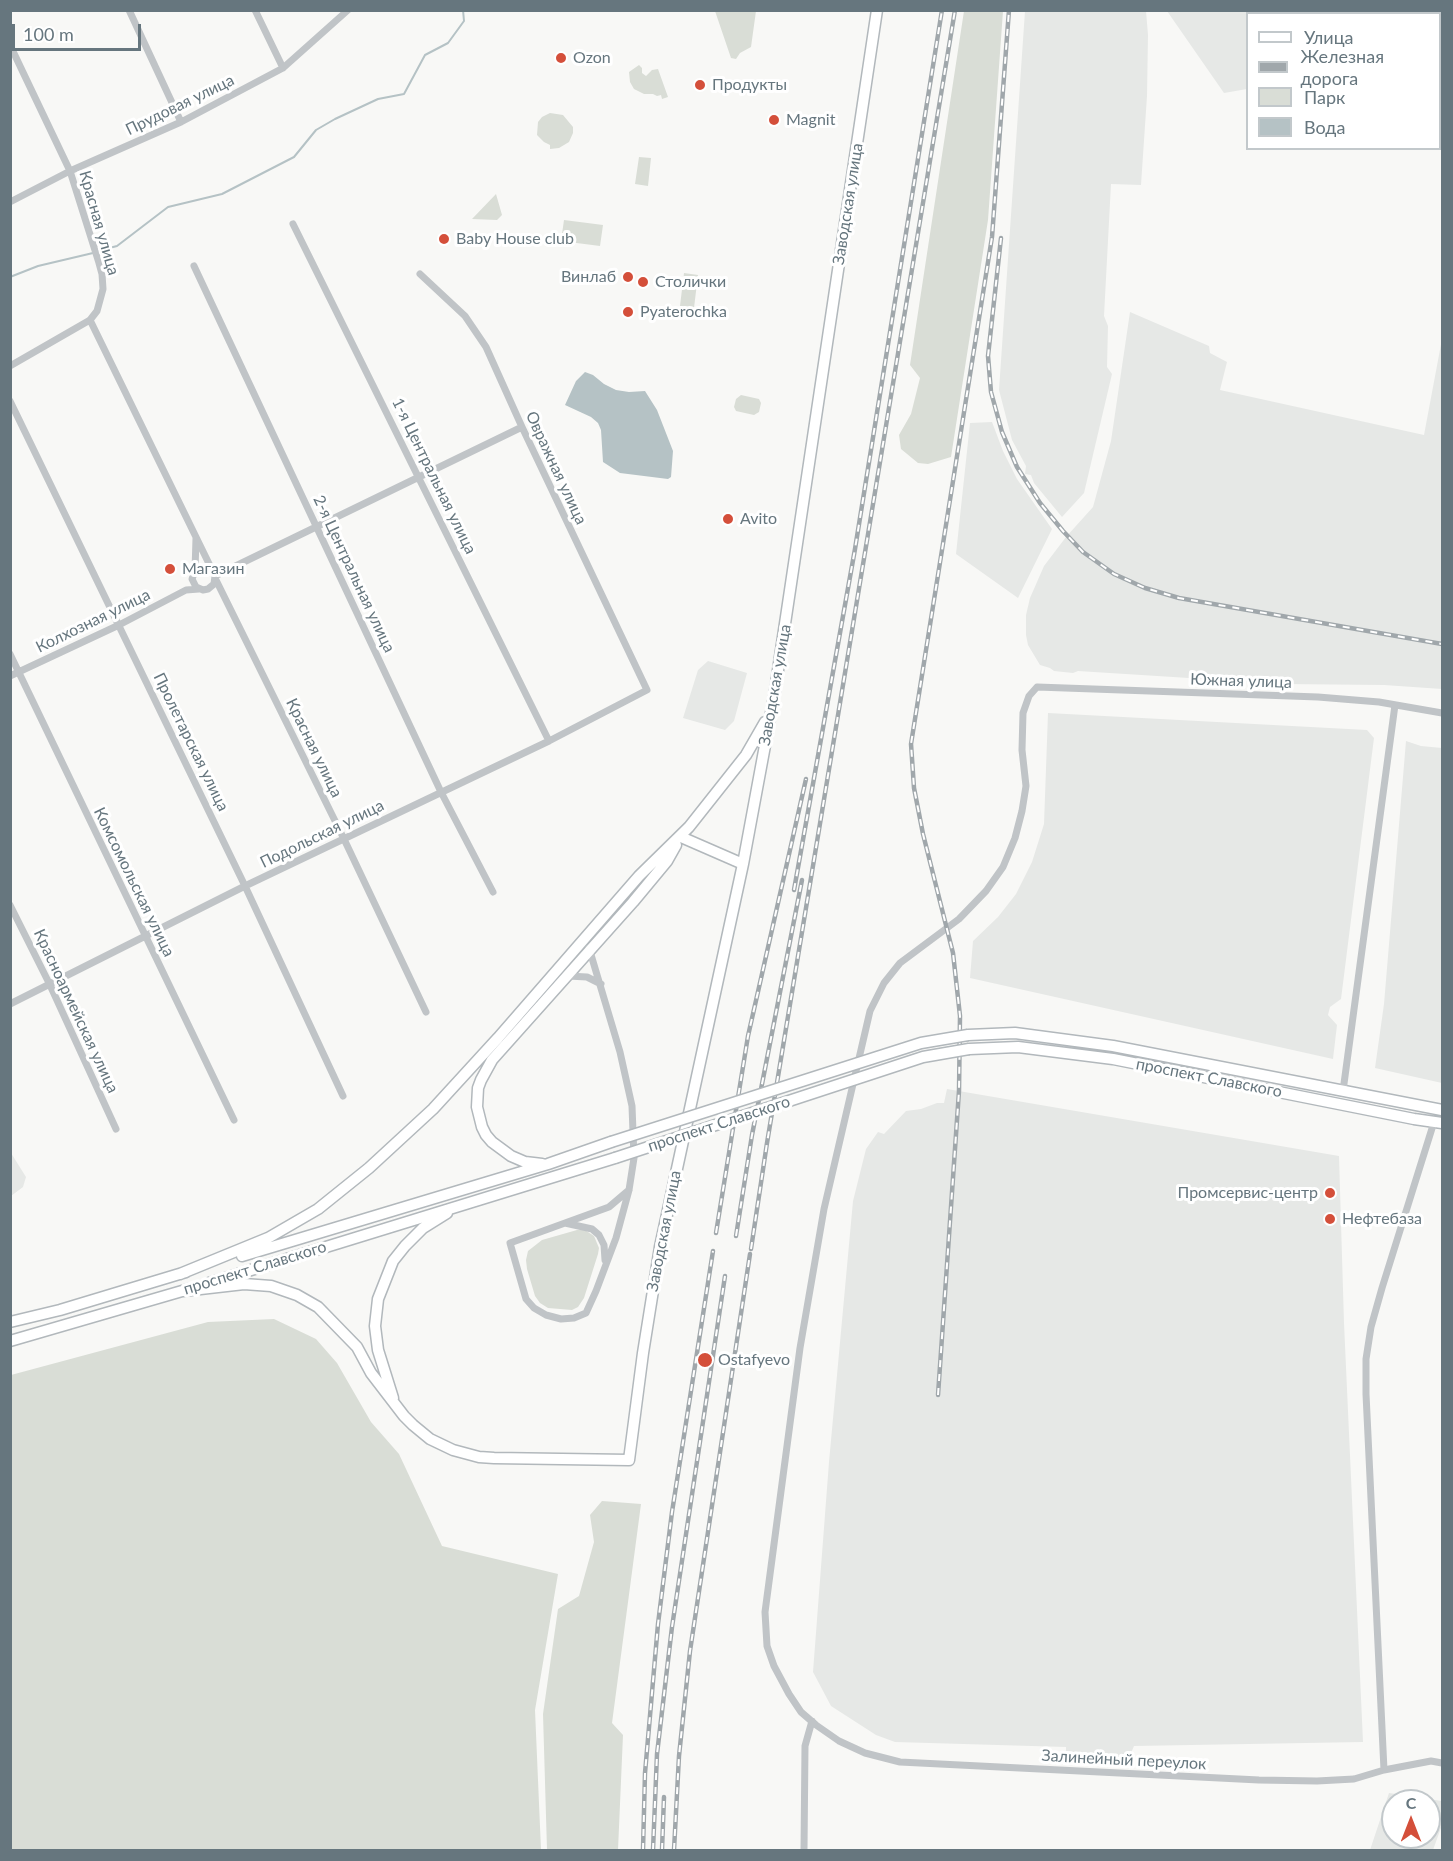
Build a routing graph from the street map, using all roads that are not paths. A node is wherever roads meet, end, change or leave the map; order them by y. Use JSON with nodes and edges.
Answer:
{"nodes":[{"id":1,"x":129,"y":10,"type":"edge"},
{"id":2,"x":255,"y":10,"type":"edge"},
{"id":3,"x":348,"y":10,"type":"edge"},
{"id":4,"x":877,"y":10,"type":"edge"},
{"id":5,"x":10,"y":45,"type":"edge"},
{"id":6,"x":283,"y":68,"type":"junction"},
{"id":7,"x":181,"y":122,"type":"junction"},
{"id":8,"x":70,"y":171,"type":"junction"},
{"id":9,"x":10,"y":202,"type":"edge"},
{"id":10,"x":293,"y":224,"type":"dead end"},
{"id":11,"x":194,"y":266,"type":"dead end"},
{"id":12,"x":420,"y":274,"type":"dead end"},
{"id":13,"x":90,"y":320,"type":"junction"},
{"id":14,"x":10,"y":366,"type":"edge"},
{"id":15,"x":10,"y":401,"type":"edge"},
{"id":16,"x":522,"y":427,"type":"junction"},
{"id":17,"x":420,"y":478,"type":"junction"},
{"id":18,"x":317,"y":527,"type":"junction"},
{"id":19,"x":196,"y":538,"type":"junction"},
{"id":20,"x":195,"y":571,"type":"junction"},
{"id":21,"x":214,"y":575,"type":"junction"},
{"id":22,"x":192,"y":579,"type":"junction"},
{"id":23,"x":211,"y":587,"type":"junction"},
{"id":24,"x":199,"y":589,"type":"junction"},
{"id":25,"x":186,"y":590,"type":"junction"},
{"id":26,"x":223,"y":595,"type":"junction"},
{"id":27,"x":119,"y":624,"type":"junction"},
{"id":28,"x":10,"y":654,"type":"edge"},
{"id":29,"x":19,"y":672,"type":"junction"},
{"id":30,"x":10,"y":676,"type":"edge"},
{"id":31,"x":1036,"y":687,"type":"joint"},
{"id":32,"x":647,"y":690,"type":"joint"},
{"id":33,"x":774,"y":697,"type":"junction"},
{"id":34,"x":1395,"y":705,"type":"junction"},
{"id":35,"x":1443,"y":713,"type":"edge"},
{"id":36,"x":549,"y":741,"type":"junction"},
{"id":37,"x":441,"y":792,"type":"junction"},
{"id":38,"x":681,"y":837,"type":"junction"},
{"id":39,"x":344,"y":839,"type":"junction"},
{"id":40,"x":743,"y":864,"type":"junction"},
{"id":41,"x":245,"y":886,"type":"junction"},
{"id":42,"x":493,"y":892,"type":"dead end"},
{"id":43,"x":10,"y":905,"type":"edge"},
{"id":44,"x":145,"y":936,"type":"junction"},
{"id":45,"x":585,"y":937,"type":"junction"},
{"id":46,"x":589,"y":949,"type":"junction"},
{"id":47,"x":565,"y":976,"type":"junction"},
{"id":48,"x":601,"y":984,"type":"junction"},
{"id":49,"x":50,"y":985,"type":"junction"},
{"id":50,"x":10,"y":1004,"type":"edge"},
{"id":51,"x":426,"y":1012,"type":"dead end"},
{"id":52,"x":1343,"y":1091,"type":"junction"},
{"id":53,"x":344,"y":1096,"type":"dead end"},
{"id":54,"x":1443,"y":1110,"type":"edge"},
{"id":55,"x":234,"y":1120,"type":"dead end"},
{"id":56,"x":1438,"y":1122,"type":"edge"},
{"id":57,"x":116,"y":1129,"type":"dead end"},
{"id":58,"x":548,"y":1164,"type":"junction"},
{"id":59,"x":629,"y":1190,"type":"junction"},
{"id":60,"x":458,"y":1205,"type":"junction"},
{"id":61,"x":564,"y":1223,"type":"junction"},
{"id":62,"x":605,"y":1266,"type":"junction"},
{"id":63,"x":180,"y":1274,"type":"junction"},
{"id":64,"x":183,"y":1291,"type":"junction"},
{"id":65,"x":10,"y":1322,"type":"edge"},
{"id":66,"x":10,"y":1341,"type":"edge"},
{"id":67,"x":396,"y":1407,"type":"junction"},
{"id":68,"x":812,"y":1721,"type":"junction"},
{"id":69,"x":1443,"y":1763,"type":"edge"},
{"id":70,"x":1384,"y":1770,"type":"junction"},
{"id":71,"x":804,"y":1851,"type":"edge"}],
"edges":[{"from":1,"to":7,"type":"street"},
{"from":2,"to":6,"type":"street"},
{"from":3,"to":6,"type":"street","name":"Прудовая улица"},
{"from":4,"to":33,"type":"street","name":"Заводская улица"},
{"from":5,"to":8,"type":"street","name":"Красная улица"},
{"from":6,"to":7,"type":"street","name":"Прудовая улица"},
{"from":7,"to":8,"type":"street","name":"Прудовая улица"},
{"from":8,"to":9,"type":"street","name":"Прудовая улица"},
{"from":8,"to":13,"type":"street","name":"Красная улица"},
{"from":10,"to":17,"type":"street","name":"1-я Центральная улица"},
{"from":11,"to":18,"type":"street","name":"2-я Центральная улица"},
{"from":12,"to":16,"type":"street","name":"Овражная улица"},
{"from":13,"to":14,"type":"street"},
{"from":13,"to":19,"type":"street","name":"Красная улица"},
{"from":15,"to":27,"type":"street","name":"Пролетарская улица"},
{"from":16,"to":17,"type":"street"},
{"from":16,"to":32,"type":"street","name":"Овражная улица"},
{"from":17,"to":18,"type":"street"},
{"from":17,"to":36,"type":"street","name":"1-я Центральная улица"},
{"from":18,"to":21,"type":"street"},
{"from":18,"to":37,"type":"street","name":"2-я Центральная улица"},
{"from":19,"to":20,"type":"street","name":"Красная улица"},
{"from":19,"to":21,"type":"street","name":"Красная улица"},
{"from":20,"to":21,"type":"street"},
{"from":20,"to":22,"type":"street"},
{"from":21,"to":23,"type":"street"},
{"from":21,"to":26,"type":"street","name":"Красная улица"},
{"from":22,"to":24,"type":"street"},
{"from":22,"to":25,"type":"street"},
{"from":23,"to":24,"type":"street"},
{"from":23,"to":26,"type":"street","name":"Красная улица"},
{"from":24,"to":25,"type":"street","name":"Колхозная улица"},
{"from":25,"to":27,"type":"street","name":"Колхозная улица"},
{"from":26,"to":39,"type":"street","name":"Красная улица"},
{"from":27,"to":29,"type":"street","name":"Колхозная улица"},
{"from":27,"to":41,"type":"street","name":"Пролетарская улица"},
{"from":28,"to":29,"type":"street","name":"Комсомольская улица"},
{"from":29,"to":30,"type":"street","name":"Колхозная улица"},
{"from":29,"to":44,"type":"street","name":"Комсомольская улица"},
{"from":31,"to":34,"type":"street","name":"Южная улица"},
{"from":31,"to":68,"type":"street","name":"Залинейный переулок"},
{"from":32,"to":36,"type":"street","name":"Подольская улица"},
{"from":33,"to":38,"type":"street"},
{"from":33,"to":40,"type":"street","name":"Заводская улица"},
{"from":34,"to":35,"type":"street","name":"Южная улица"},
{"from":34,"to":52,"type":"street"},
{"from":36,"to":37,"type":"street","name":"Подольская улица"},
{"from":37,"to":39,"type":"street","name":"Подольская улица"},
{"from":37,"to":42,"type":"street","name":"2-я Центральная улица"},
{"from":38,"to":40,"type":"street"},
{"from":38,"to":45,"type":"street"},
{"from":38,"to":46,"type":"street"},
{"from":39,"to":41,"type":"street","name":"Подольская улица"},
{"from":39,"to":51,"type":"street","name":"Красная улица"},
{"from":40,"to":67,"type":"street","name":"Заводская улица"},
{"from":41,"to":44,"type":"street","name":"Подольская улица"},
{"from":41,"to":53,"type":"street","name":"Пролетарская улица"},
{"from":43,"to":49,"type":"street","name":"Красноармейская улица"},
{"from":44,"to":49,"type":"street","name":"Подольская улица"},
{"from":44,"to":55,"type":"street","name":"Комсомольская улица"},
{"from":45,"to":46,"type":"street"},
{"from":45,"to":63,"type":"street"},
{"from":46,"to":47,"type":"street"},
{"from":46,"to":48,"type":"street"},
{"from":47,"to":48,"type":"street"},
{"from":47,"to":58,"type":"street"},
{"from":48,"to":59,"type":"street"},
{"from":49,"to":50,"type":"street","name":"Подольская улица"},
{"from":49,"to":57,"type":"street","name":"Красноармейская улица"},
{"from":52,"to":54,"type":"street","name":"проспект Славского"},
{"from":52,"to":58,"type":"street","name":"проспект Славского","bridge":true},
{"from":56,"to":60,"type":"street","name":"проспект Славского","bridge":true},
{"from":56,"to":70,"type":"street"},
{"from":58,"to":63,"type":"street","name":"проспект Славского"},
{"from":59,"to":61,"type":"street"},
{"from":59,"to":62,"type":"street"},
{"from":60,"to":64,"type":"street","name":"проспект Славского"},
{"from":60,"to":67,"type":"street"},
{"from":61,"to":62,"type":"street"},
{"from":61,"to":62,"type":"street"},
{"from":63,"to":65,"type":"street","name":"проспект Славского"},
{"from":64,"to":66,"type":"street","name":"проспект Славского"},
{"from":64,"to":67,"type":"street"},
{"from":68,"to":70,"type":"street","name":"Залинейный переулок"},
{"from":68,"to":71,"type":"street"},
{"from":69,"to":70,"type":"street","name":"Залинейный переулок"}]}
